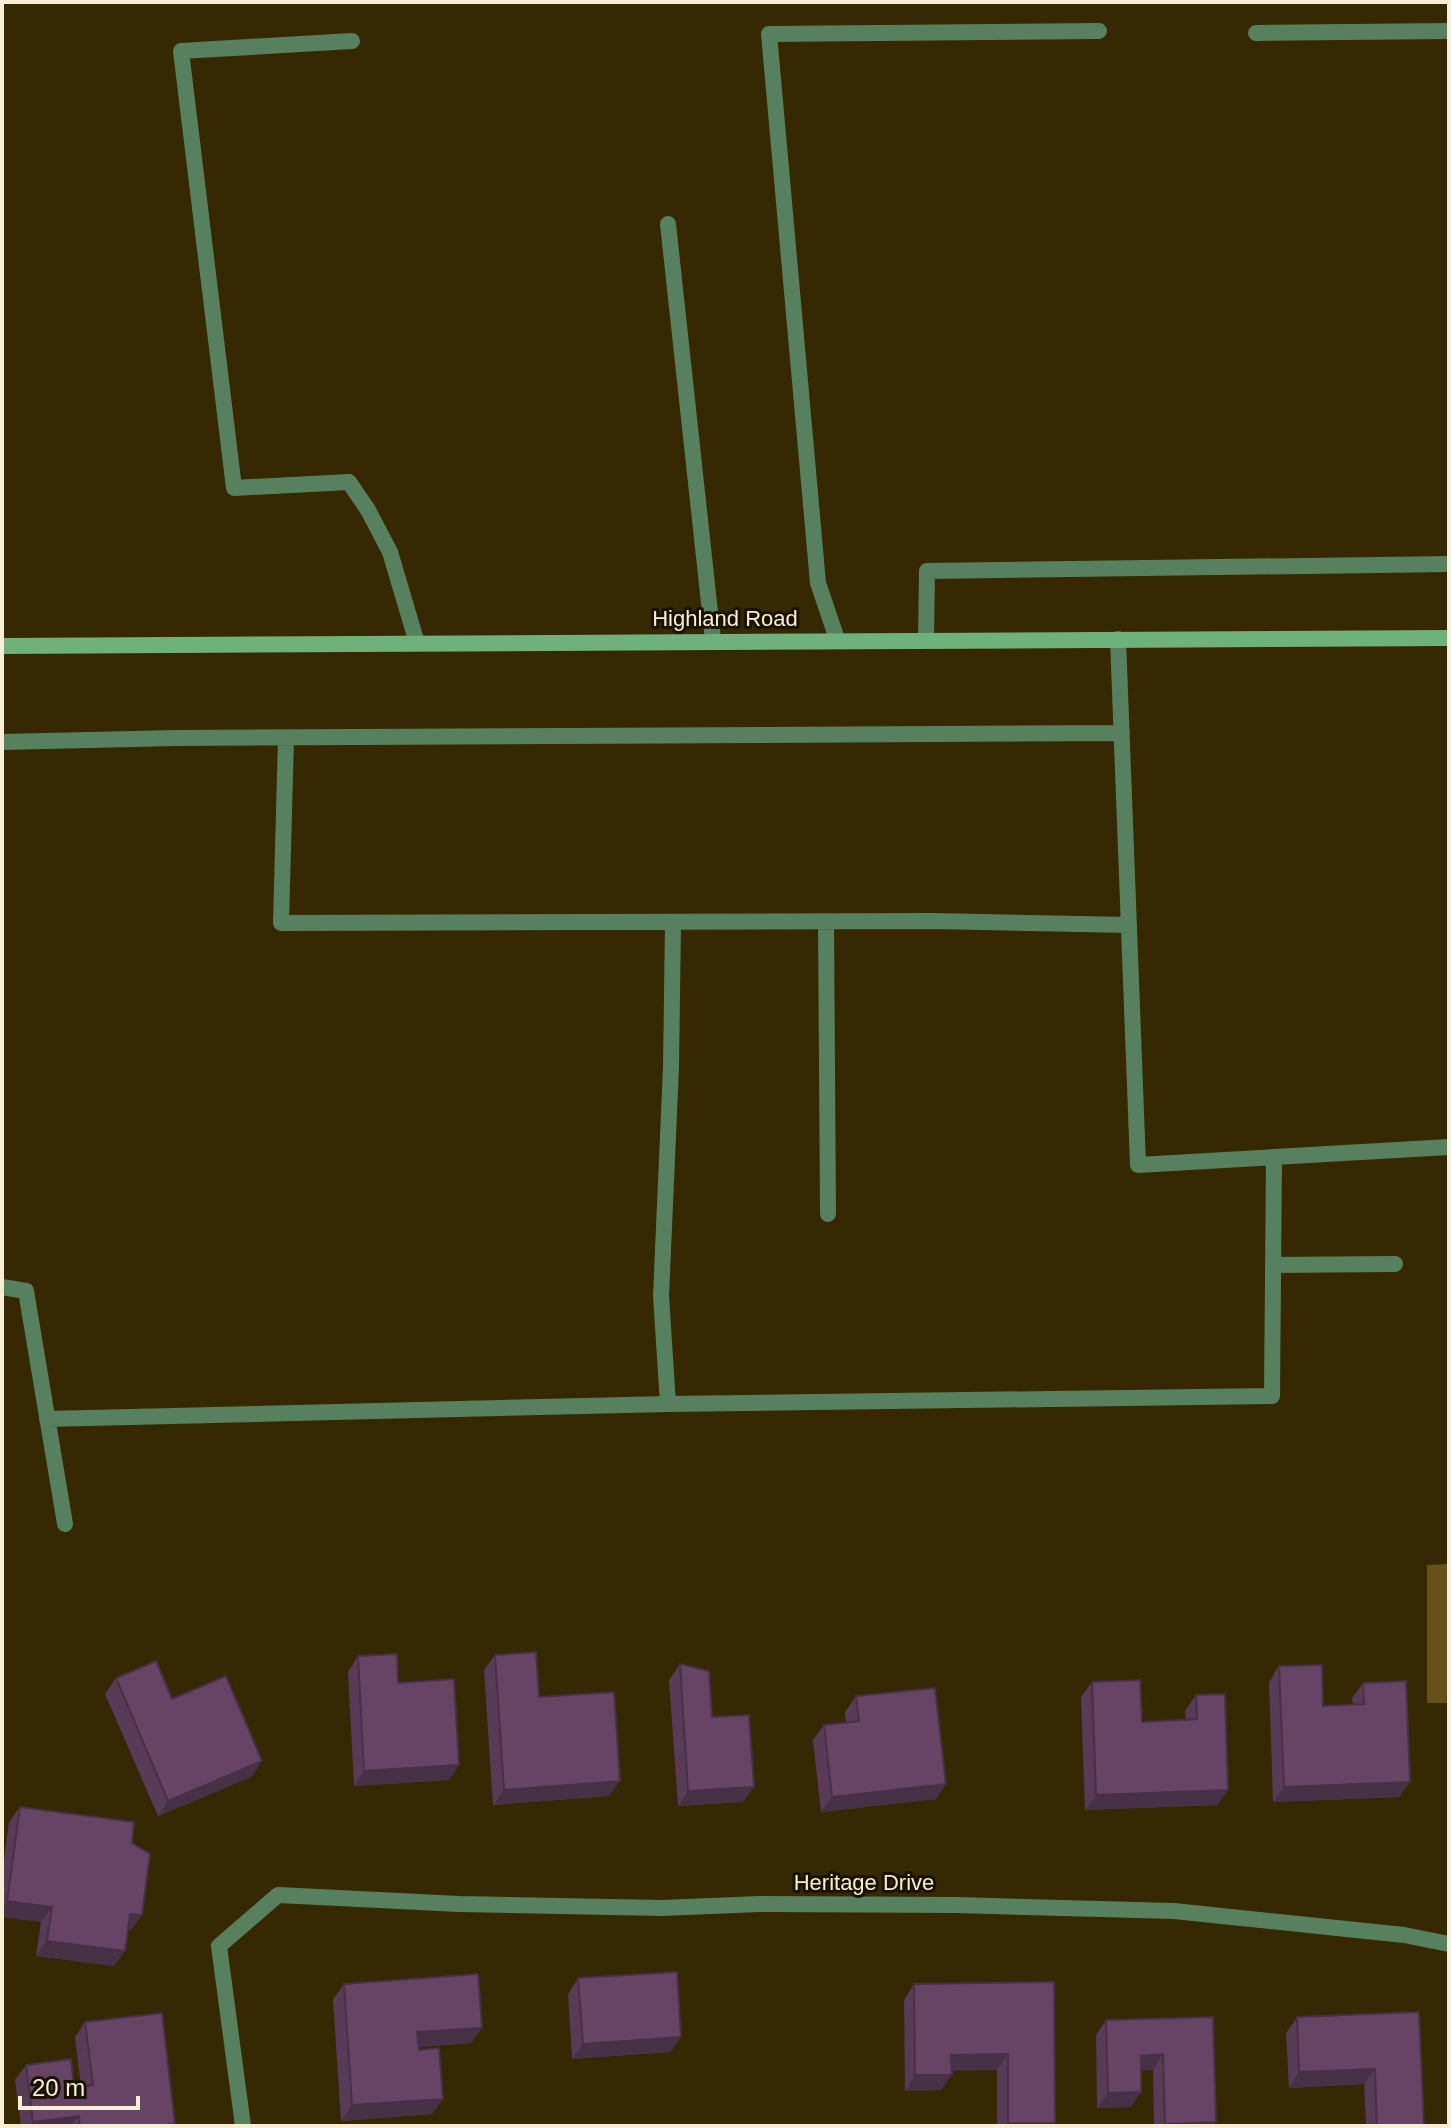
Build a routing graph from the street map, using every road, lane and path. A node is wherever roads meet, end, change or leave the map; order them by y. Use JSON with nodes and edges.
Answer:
{"nodes":[{"id":1,"x":1099,"y":31,"type":"dead end"},
{"id":2,"x":1449,"y":31,"type":"edge"},
{"id":3,"x":1256,"y":33,"type":"dead end"},
{"id":4,"x":352,"y":41,"type":"dead end"},
{"id":5,"x":668,"y":224,"type":"dead end"},
{"id":6,"x":1449,"y":564,"type":"edge"},
{"id":7,"x":1449,"y":638,"type":"edge"},
{"id":8,"x":837,"y":639,"type":"junction"},
{"id":9,"x":926,"y":639,"type":"junction"},
{"id":10,"x":1118,"y":639,"type":"junction"},
{"id":11,"x":713,"y":640,"type":"junction"},
{"id":12,"x":417,"y":643,"type":"junction"},
{"id":13,"x":2,"y":646,"type":"edge"},
{"id":14,"x":1122,"y":733,"type":"junction"},
{"id":15,"x":286,"y":738,"type":"junction"},
{"id":16,"x":2,"y":742,"type":"edge"},
{"id":17,"x":826,"y":922,"type":"junction"},
{"id":18,"x":673,"y":924,"type":"junction"},
{"id":19,"x":1129,"y":925,"type":"junction"},
{"id":20,"x":1449,"y":1147,"type":"edge"},
{"id":21,"x":1274,"y":1157,"type":"junction"},
{"id":22,"x":828,"y":1214,"type":"dead end"},
{"id":23,"x":1395,"y":1264,"type":"dead end"},
{"id":24,"x":1273,"y":1265,"type":"junction"},
{"id":25,"x":2,"y":1287,"type":"edge"},
{"id":26,"x":668,"y":1404,"type":"junction"},
{"id":27,"x":47,"y":1419,"type":"junction"},
{"id":28,"x":65,"y":1524,"type":"dead end"},
{"id":29,"x":1449,"y":1944,"type":"edge"},
{"id":30,"x":243,"y":2126,"type":"edge"}],
"edges":[{"from":1,"to":8,"type":"street"},
{"from":2,"to":3,"type":"street"},
{"from":4,"to":12,"type":"street"},
{"from":5,"to":11,"type":"street"},
{"from":6,"to":9,"type":"street"},
{"from":7,"to":10,"type":"street","name":"Highland Road"},
{"from":8,"to":9,"type":"street","name":"Highland Road"},
{"from":8,"to":11,"type":"street","name":"Highland Road"},
{"from":9,"to":10,"type":"street","name":"Highland Road"},
{"from":10,"to":14,"type":"street"},
{"from":11,"to":12,"type":"street","name":"Highland Road"},
{"from":12,"to":13,"type":"street","name":"Highland Road"},
{"from":14,"to":15,"type":"street"},
{"from":14,"to":19,"type":"street"},
{"from":15,"to":16,"type":"street"},
{"from":15,"to":18,"type":"street"},
{"from":17,"to":18,"type":"street"},
{"from":17,"to":19,"type":"street"},
{"from":17,"to":22,"type":"street"},
{"from":18,"to":26,"type":"street"},
{"from":19,"to":21,"type":"street"},
{"from":20,"to":21,"type":"street"},
{"from":21,"to":24,"type":"street"},
{"from":23,"to":24,"type":"street"},
{"from":24,"to":26,"type":"street"},
{"from":25,"to":27,"type":"street"},
{"from":26,"to":27,"type":"street"},
{"from":27,"to":28,"type":"street"},
{"from":29,"to":30,"type":"street","name":"Heritage Drive"}]}
